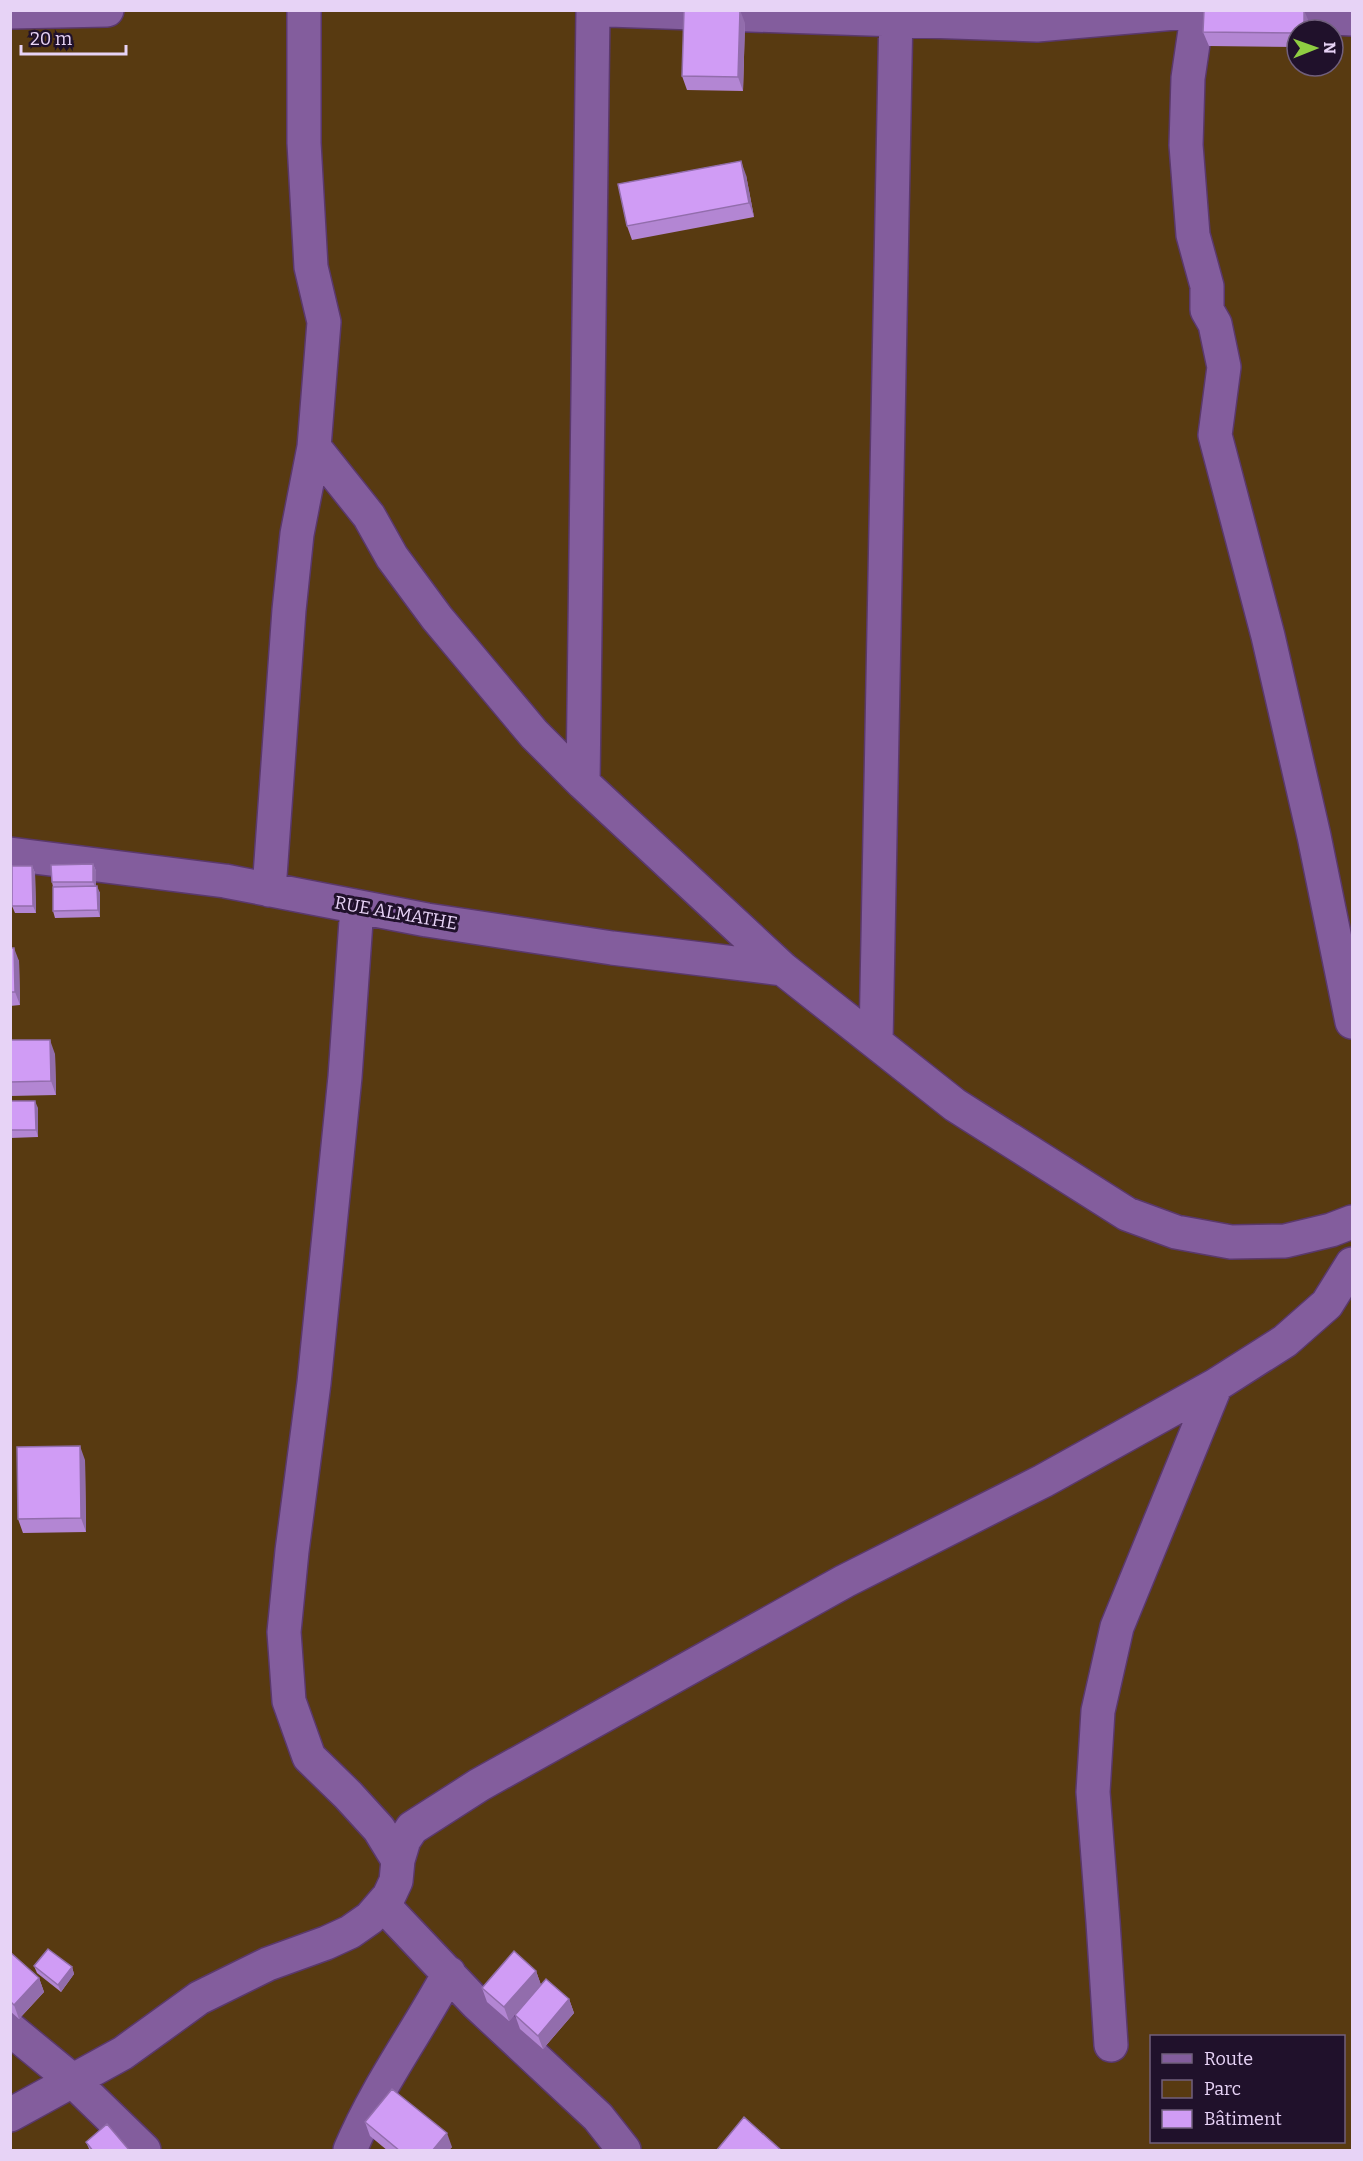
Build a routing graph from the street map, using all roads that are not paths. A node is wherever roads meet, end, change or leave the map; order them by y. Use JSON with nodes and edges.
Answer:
{"nodes":[{"id":1,"x":107,"y":10,"type":"edge"},
{"id":2,"x":304,"y":10,"type":"edge"},
{"id":3,"x":593,"y":10,"type":"edge"},
{"id":4,"x":609,"y":10,"type":"edge"},
{"id":5,"x":1197,"y":11,"type":"edge"},
{"id":6,"x":10,"y":12,"type":"edge"},
{"id":7,"x":896,"y":16,"type":"edge"},
{"id":8,"x":1353,"y":19,"type":"edge"},
{"id":9,"x":314,"y":447,"type":"junction"},
{"id":10,"x":583,"y":783,"type":"junction"},
{"id":11,"x":10,"y":854,"type":"edge"},
{"id":12,"x":269,"y":890,"type":"junction"},
{"id":13,"x":357,"y":908,"type":"junction"},
{"id":14,"x":783,"y":969,"type":"junction"},
{"id":15,"x":1353,"y":1022,"type":"edge"},
{"id":16,"x":876,"y":1042,"type":"junction"},
{"id":17,"x":1353,"y":1222,"type":"edge"},
{"id":18,"x":1353,"y":1264,"type":"edge"},
{"id":19,"x":1216,"y":1385,"type":"junction"},
{"id":20,"x":398,"y":1860,"type":"junction"},
{"id":21,"x":383,"y":1905,"type":"junction"},
{"id":22,"x":449,"y":1974,"type":"junction"},
{"id":23,"x":10,"y":2029,"type":"edge"},
{"id":24,"x":1111,"y":2045,"type":"dead end"},
{"id":25,"x":72,"y":2080,"type":"junction"},
{"id":26,"x":10,"y":2115,"type":"edge"},
{"id":27,"x":144,"y":2151,"type":"edge"},
{"id":28,"x":350,"y":2151,"type":"edge"},
{"id":29,"x":624,"y":2151,"type":"edge"}],
"edges":[{"from":1,"to":6,"type":"street"},
{"from":2,"to":9,"type":"street"},
{"from":3,"to":10,"type":"street"},
{"from":4,"to":7,"type":"street"},
{"from":5,"to":7,"type":"street"},
{"from":5,"to":8,"type":"street"},
{"from":5,"to":15,"type":"street"},
{"from":7,"to":16,"type":"street"},
{"from":9,"to":10,"type":"street"},
{"from":9,"to":12,"type":"street"},
{"from":10,"to":14,"type":"street"},
{"from":11,"to":12,"type":"street","name":"RUE ALMATHE"},
{"from":12,"to":13,"type":"street","name":"RUE ALMATHE"},
{"from":13,"to":14,"type":"street","name":"RUE ALMATHE"},
{"from":13,"to":20,"type":"street"},
{"from":14,"to":16,"type":"street"},
{"from":16,"to":17,"type":"street"},
{"from":18,"to":19,"type":"street"},
{"from":19,"to":20,"type":"street"},
{"from":19,"to":24,"type":"street"},
{"from":20,"to":21,"type":"street"},
{"from":21,"to":22,"type":"street"},
{"from":21,"to":25,"type":"street"},
{"from":22,"to":28,"type":"street"},
{"from":22,"to":29,"type":"street"},
{"from":23,"to":25,"type":"street"},
{"from":25,"to":26,"type":"street"},
{"from":25,"to":27,"type":"street"}]}
